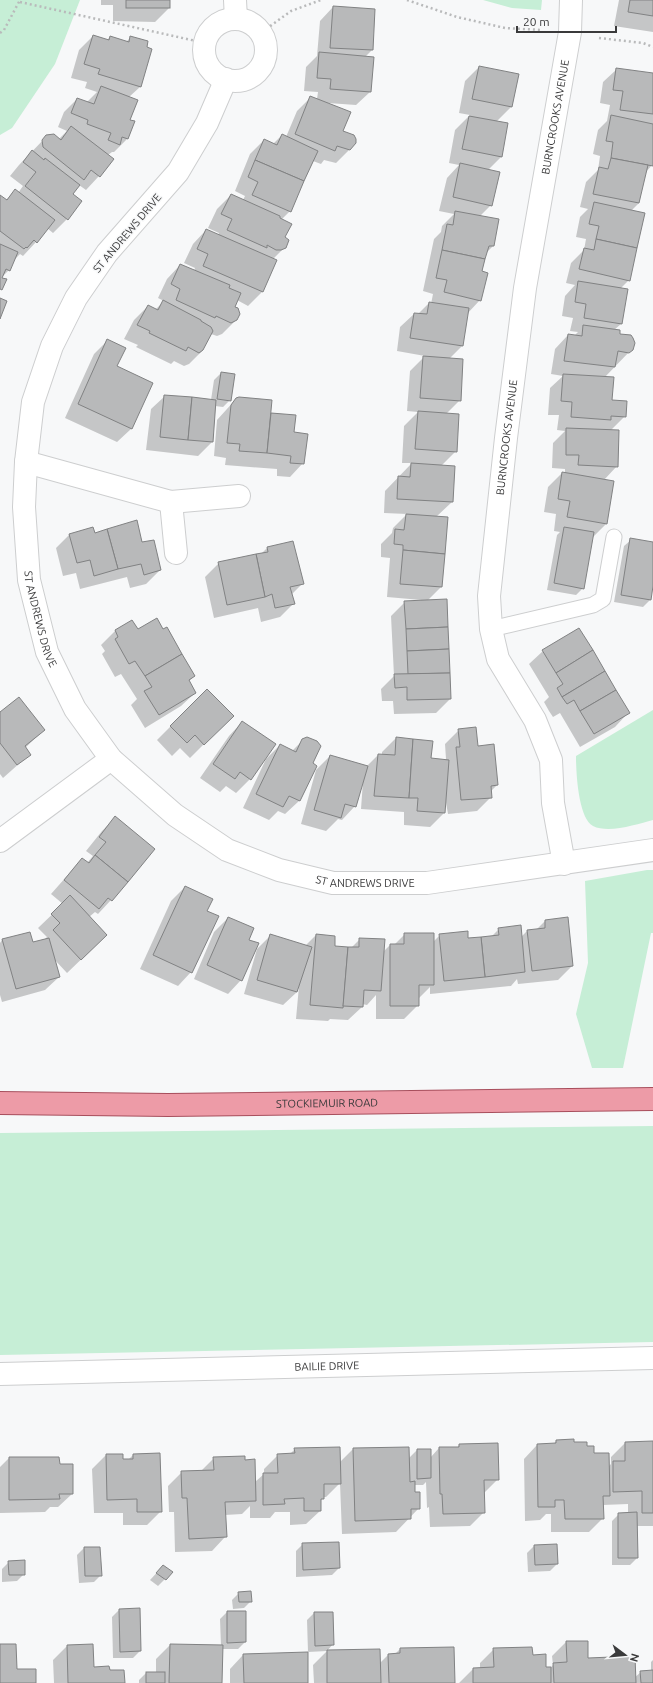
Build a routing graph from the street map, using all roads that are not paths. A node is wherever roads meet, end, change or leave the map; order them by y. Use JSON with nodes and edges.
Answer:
{"nodes":[{"id":1,"x":571,"y":0,"type":"edge"},
{"id":2,"x":236,"y":9,"type":"edge"},
{"id":3,"x":226,"y":79,"type":"junction"},
{"id":4,"x":26,"y":462,"type":"junction"},
{"id":5,"x":238,"y":496,"type":"dead end"},
{"id":6,"x":171,"y":502,"type":"junction"},
{"id":7,"x":614,"y":537,"type":"dead end"},
{"id":8,"x":176,"y":554,"type":"dead end"},
{"id":9,"x":492,"y":629,"type":"junction"},
{"id":10,"x":111,"y":759,"type":"junction"},
{"id":11,"x":0,"y":841,"type":"edge"},
{"id":12,"x":653,"y":850,"type":"edge"},
{"id":13,"x":564,"y":864,"type":"junction"},
{"id":14,"x":653,"y":1099,"type":"edge"},
{"id":15,"x":0,"y":1103,"type":"edge"},
{"id":16,"x":653,"y":1358,"type":"edge"},
{"id":17,"x":0,"y":1374,"type":"edge"}],
"edges":[{"from":1,"to":9,"type":"street","name":"BURNCROOKS AVENUE"},
{"from":2,"to":3,"type":"street"},
{"from":2,"to":3,"type":"street"},
{"from":3,"to":4,"type":"street","name":"ST ANDREWS DRIVE"},
{"from":4,"to":6,"type":"street"},
{"from":4,"to":10,"type":"street","name":"ST ANDREWS DRIVE"},
{"from":5,"to":6,"type":"street"},
{"from":6,"to":8,"type":"street"},
{"from":7,"to":9,"type":"lane"},
{"from":9,"to":13,"type":"street","name":"BURNCROOKS AVENUE"},
{"from":10,"to":11,"type":"street"},
{"from":10,"to":13,"type":"street","name":"ST ANDREWS DRIVE"},
{"from":12,"to":13,"type":"street","name":"ST ANDREWS DRIVE"},
{"from":14,"to":15,"type":"main road","name":"STOCKIEMUIR ROAD"},
{"from":16,"to":17,"type":"street","name":"BAILIE DRIVE"}]}
